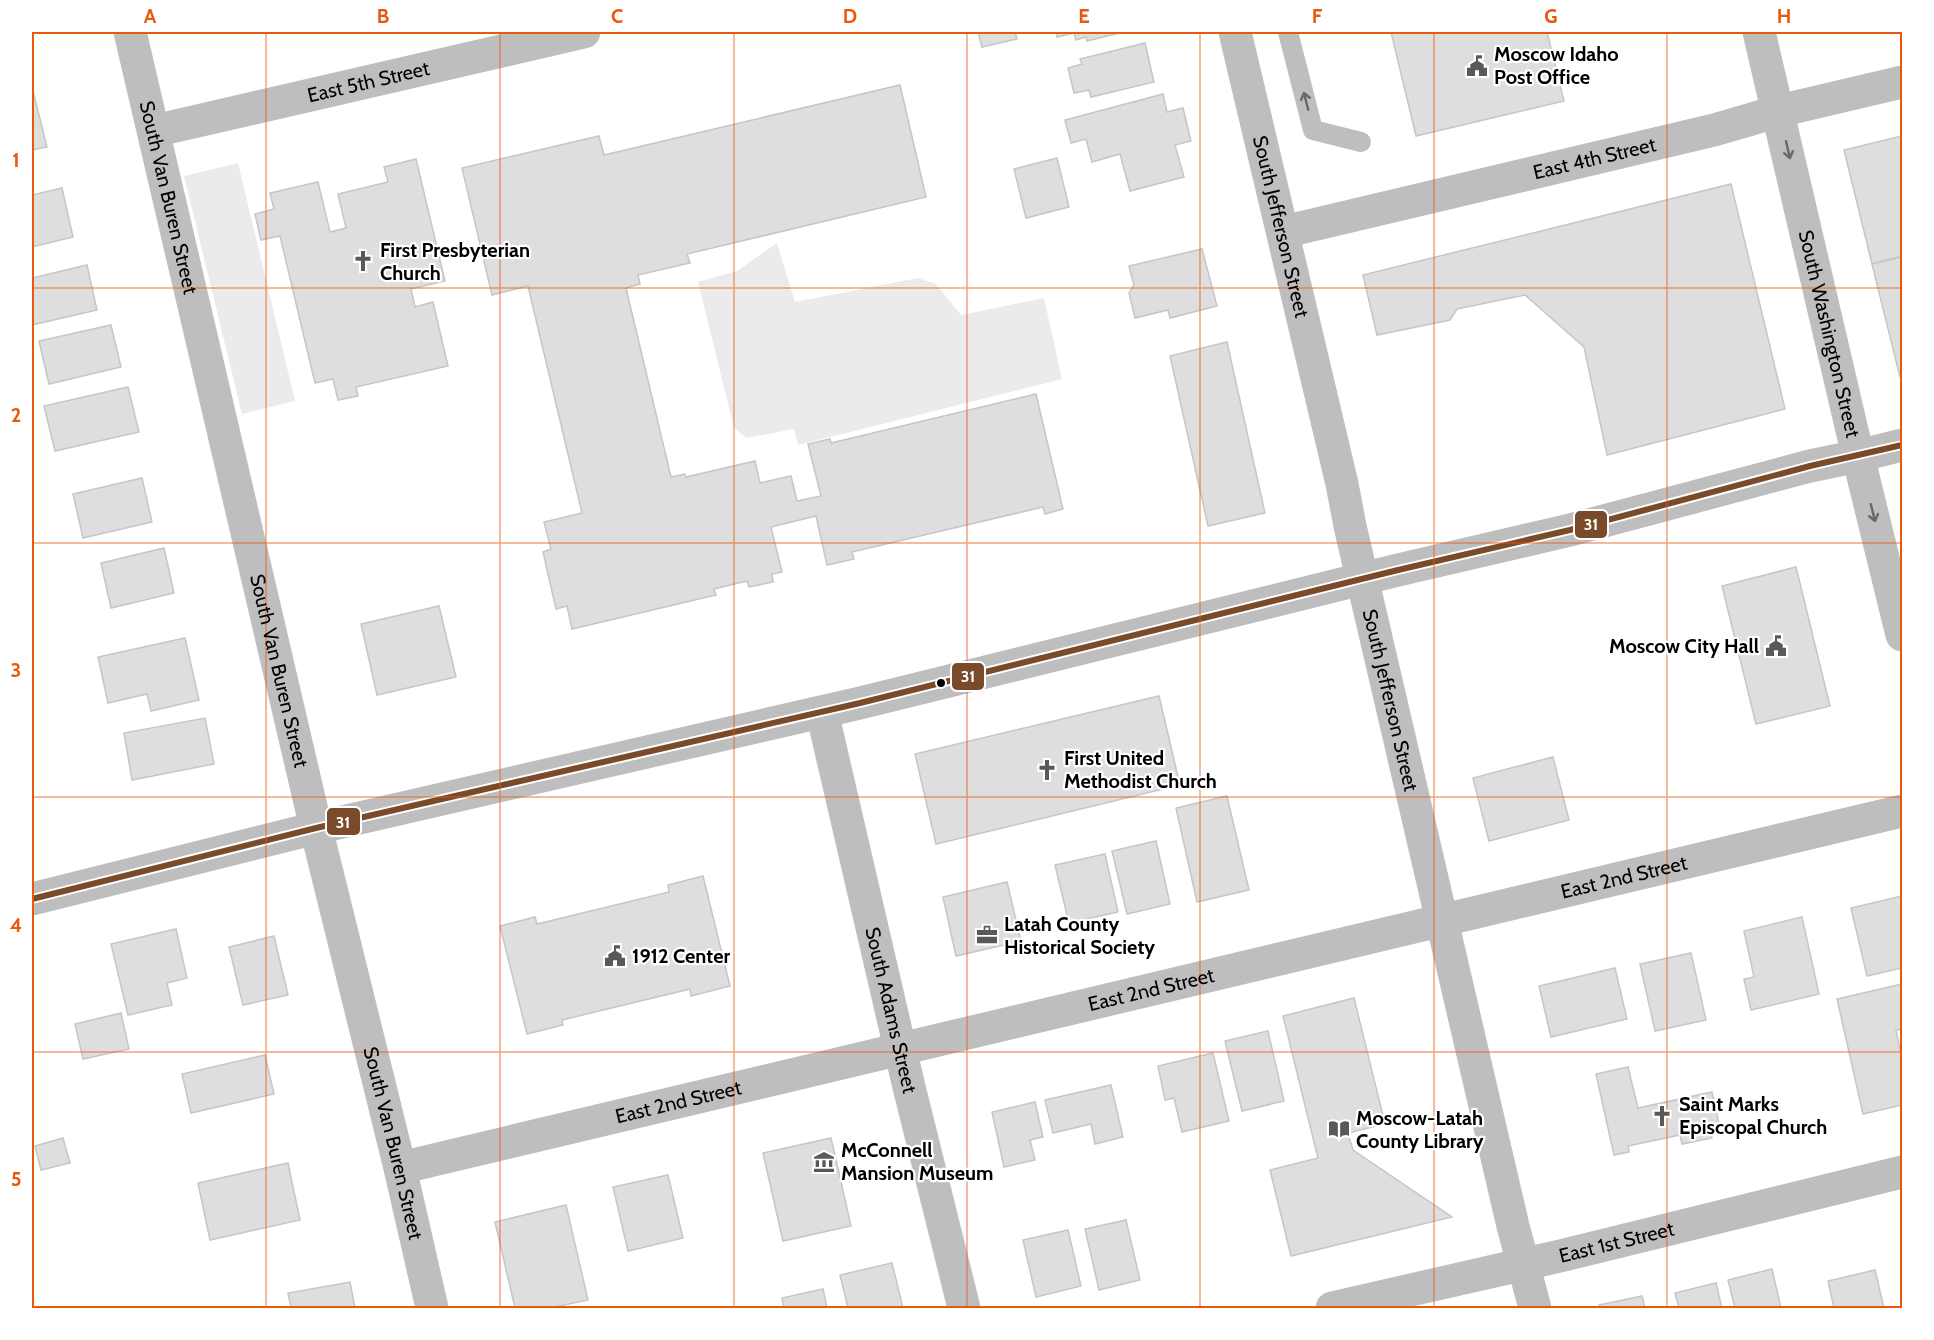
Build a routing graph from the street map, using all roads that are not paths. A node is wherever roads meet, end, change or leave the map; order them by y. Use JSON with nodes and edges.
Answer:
{"nodes":[{"id":1,"x":130,"y":32,"type":"edge"},
{"id":2,"x":584,"y":32,"type":"edge"},
{"id":3,"x":1235,"y":32,"type":"edge"},
{"id":4,"x":1288,"y":32,"type":"edge"},
{"id":5,"x":1760,"y":32,"type":"edge"},
{"id":6,"x":1902,"y":82,"type":"edge"},
{"id":7,"x":1779,"y":111,"type":"junction"},
{"id":8,"x":154,"y":131,"type":"junction"},
{"id":9,"x":1361,"y":142,"type":"dead end"},
{"id":10,"x":1283,"y":232,"type":"junction"},
{"id":11,"x":1902,"y":445,"type":"edge"},
{"id":12,"x":1858,"y":456,"type":"junction"},
{"id":13,"x":1363,"y":580,"type":"junction"},
{"id":14,"x":1902,"y":635,"type":"edge"},
{"id":15,"x":822,"y":712,"type":"junction"},
{"id":16,"x":1902,"y":811,"type":"edge"},
{"id":17,"x":316,"y":828,"type":"junction"},
{"id":18,"x":32,"y":899,"type":"edge"},
{"id":19,"x":1441,"y":920,"type":"junction"},
{"id":20,"x":900,"y":1049,"type":"junction"},
{"id":21,"x":400,"y":1168,"type":"junction"},
{"id":22,"x":1902,"y":1172,"type":"edge"},
{"id":23,"x":1522,"y":1264,"type":"junction"},
{"id":24,"x":432,"y":1308,"type":"edge"},
{"id":25,"x":964,"y":1308,"type":"edge"},
{"id":26,"x":1332,"y":1308,"type":"edge"},
{"id":27,"x":1534,"y":1308,"type":"edge"}],
"edges":[{"from":1,"to":8,"type":"main road","name":"South Van Buren Street"},
{"from":2,"to":8,"type":"main road","name":"East 5th Street"},
{"from":3,"to":10,"type":"main road","name":"South Jefferson Street"},
{"from":9,"to":4,"type":"lane","one_way":true},
{"from":5,"to":7,"type":"main road","name":"South Washington Street"},
{"from":6,"to":7,"type":"main road","name":"East 4th Street"},
{"from":7,"to":10,"type":"main road","name":"East 4th Street"},
{"from":7,"to":12,"type":"main road","name":"South Washington Street","one_way":true},
{"from":8,"to":17,"type":"main road","name":"South Van Buren Street"},
{"from":10,"to":13,"type":"main road","name":"South Jefferson Street"},
{"from":11,"to":12,"type":"main road"},
{"from":12,"to":13,"type":"main road"},
{"from":12,"to":14,"type":"main road","name":"South Washington Street","one_way":true},
{"from":13,"to":15,"type":"main road"},
{"from":13,"to":19,"type":"main road","name":"South Jefferson Street"},
{"from":15,"to":17,"type":"main road"},
{"from":15,"to":20,"type":"main road","name":"South Adams Street"},
{"from":16,"to":19,"type":"main road","name":"East 2nd Street"},
{"from":17,"to":18,"type":"main road"},
{"from":17,"to":21,"type":"main road","name":"South Van Buren Street"},
{"from":19,"to":20,"type":"main road","name":"East 2nd Street"},
{"from":19,"to":23,"type":"main road","name":"South Jefferson Street"},
{"from":20,"to":21,"type":"main road","name":"East 2nd Street"},
{"from":20,"to":25,"type":"main road","name":"South Adams Street"},
{"from":21,"to":24,"type":"main road","name":"South Van Buren Street"},
{"from":22,"to":23,"type":"main road","name":"East 1st Street"},
{"from":23,"to":26,"type":"main road","name":"East 1st Street"},
{"from":23,"to":27,"type":"main road","name":"South Jefferson Street"}]}
